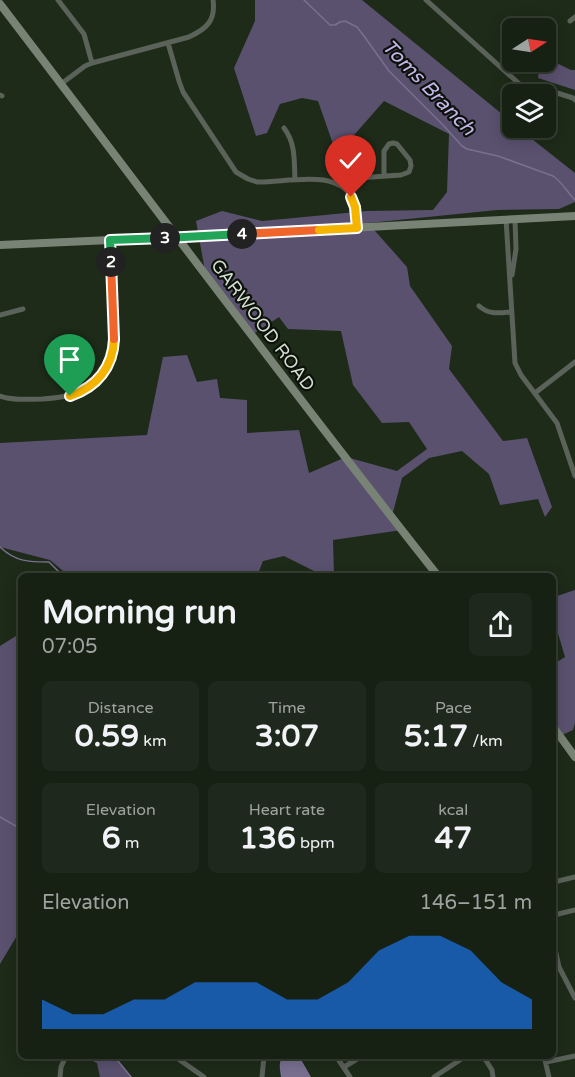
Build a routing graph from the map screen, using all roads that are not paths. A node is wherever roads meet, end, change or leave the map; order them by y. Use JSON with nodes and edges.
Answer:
{"nodes":[{"id":1,"x":58,"y":0,"type":"edge"},
{"id":2,"x":213,"y":0,"type":"edge"},
{"id":3,"x":426,"y":0,"type":"edge"},
{"id":4,"x":0,"y":4,"type":"edge"},
{"id":5,"x":168,"y":43,"type":"junction"},
{"id":6,"x":92,"y":63,"type":"junction"},
{"id":7,"x":61,"y":84,"type":"junction"},
{"id":8,"x":575,"y":100,"type":"edge"},
{"id":9,"x":284,"y":128,"type":"dead end"},
{"id":10,"x":384,"y":176,"type":"junction"},
{"id":11,"x":295,"y":180,"type":"junction"},
{"id":12,"x":345,"y":188,"type":"junction"},
{"id":13,"x":575,"y":216,"type":"edge"},
{"id":14,"x":511,"y":219,"type":"junction"},
{"id":15,"x":357,"y":228,"type":"junction"},
{"id":16,"x":177,"y":237,"type":"junction"},
{"id":17,"x":110,"y":240,"type":"junction"},
{"id":18,"x":0,"y":245,"type":"edge"},
{"id":19,"x":479,"y":306,"type":"dead end"},
{"id":20,"x":22,"y":309,"type":"dead end"},
{"id":21,"x":511,"y":312,"type":"junction"},
{"id":22,"x":0,"y":315,"type":"edge"},
{"id":23,"x":575,"y":362,"type":"edge"},
{"id":24,"x":535,"y":393,"type":"junction"},
{"id":25,"x":0,"y":396,"type":"edge"},
{"id":26,"x":575,"y":476,"type":"edge"},
{"id":27,"x":436,"y":573,"type":"edge"},
{"id":28,"x":556,"y":731,"type":"edge"},
{"id":29,"x":575,"y":756,"type":"edge"},
{"id":30,"x":575,"y":878,"type":"edge"},
{"id":31,"x":556,"y":882,"type":"edge"},
{"id":32,"x":575,"y":910,"type":"edge"},
{"id":33,"x":556,"y":915,"type":"edge"},
{"id":34,"x":556,"y":953,"type":"edge"},
{"id":35,"x":575,"y":998,"type":"edge"},
{"id":36,"x":575,"y":1056,"type":"edge"},
{"id":37,"x":556,"y":1058,"type":"edge"},
{"id":38,"x":65,"y":1059,"type":"edge"},
{"id":39,"x":178,"y":1059,"type":"edge"},
{"id":40,"x":264,"y":1059,"type":"edge"},
{"id":41,"x":338,"y":1059,"type":"edge"},
{"id":42,"x":357,"y":1059,"type":"edge"},
{"id":43,"x":461,"y":1059,"type":"edge"},
{"id":44,"x":485,"y":1059,"type":"edge"},
{"id":45,"x":545,"y":1059,"type":"edge"},
{"id":46,"x":344,"y":1067,"type":"junction"},
{"id":47,"x":60,"y":1077,"type":"edge"},
{"id":48,"x":204,"y":1077,"type":"edge"},
{"id":49,"x":262,"y":1077,"type":"edge"},
{"id":50,"x":350,"y":1077,"type":"edge"},
{"id":51,"x":434,"y":1077,"type":"edge"},
{"id":52,"x":493,"y":1077,"type":"edge"},
{"id":53,"x":549,"y":1077,"type":"edge"}],
"edges":[{"from":1,"to":6,"type":"street"},
{"from":2,"to":5,"type":"street"},
{"from":3,"to":8,"type":"street"},
{"from":4,"to":7,"type":"street","name":"GARWOOD ROAD"},
{"from":5,"to":6,"type":"street"},
{"from":5,"to":11,"type":"street"},
{"from":6,"to":7,"type":"street"},
{"from":7,"to":16,"type":"street","name":"GARWOOD ROAD"},
{"from":9,"to":11,"type":"street"},
{"from":10,"to":10,"type":"street"},
{"from":10,"to":12,"type":"street"},
{"from":11,"to":12,"type":"street"},
{"from":12,"to":15,"type":"street"},
{"from":13,"to":14,"type":"street"},
{"from":14,"to":15,"type":"street"},
{"from":14,"to":21,"type":"street"},
{"from":15,"to":16,"type":"street"},
{"from":16,"to":17,"type":"street"},
{"from":16,"to":27,"type":"street","name":"GARWOOD ROAD"},
{"from":17,"to":18,"type":"street"},
{"from":17,"to":25,"type":"street"},
{"from":19,"to":21,"type":"street"},
{"from":20,"to":22,"type":"street"},
{"from":21,"to":24,"type":"street"},
{"from":23,"to":24,"type":"street"},
{"from":24,"to":26,"type":"street"},
{"from":28,"to":29,"type":"street"},
{"from":30,"to":31,"type":"street"},
{"from":32,"to":33,"type":"street"},
{"from":34,"to":35,"type":"street"},
{"from":36,"to":37,"type":"street"},
{"from":38,"to":47,"type":"street"},
{"from":39,"to":48,"type":"street"},
{"from":40,"to":49,"type":"street"},
{"from":41,"to":46,"type":"street"},
{"from":42,"to":46,"type":"street"},
{"from":43,"to":51,"type":"street"},
{"from":44,"to":52,"type":"street"},
{"from":45,"to":53,"type":"street"},
{"from":46,"to":50,"type":"street"}]}
